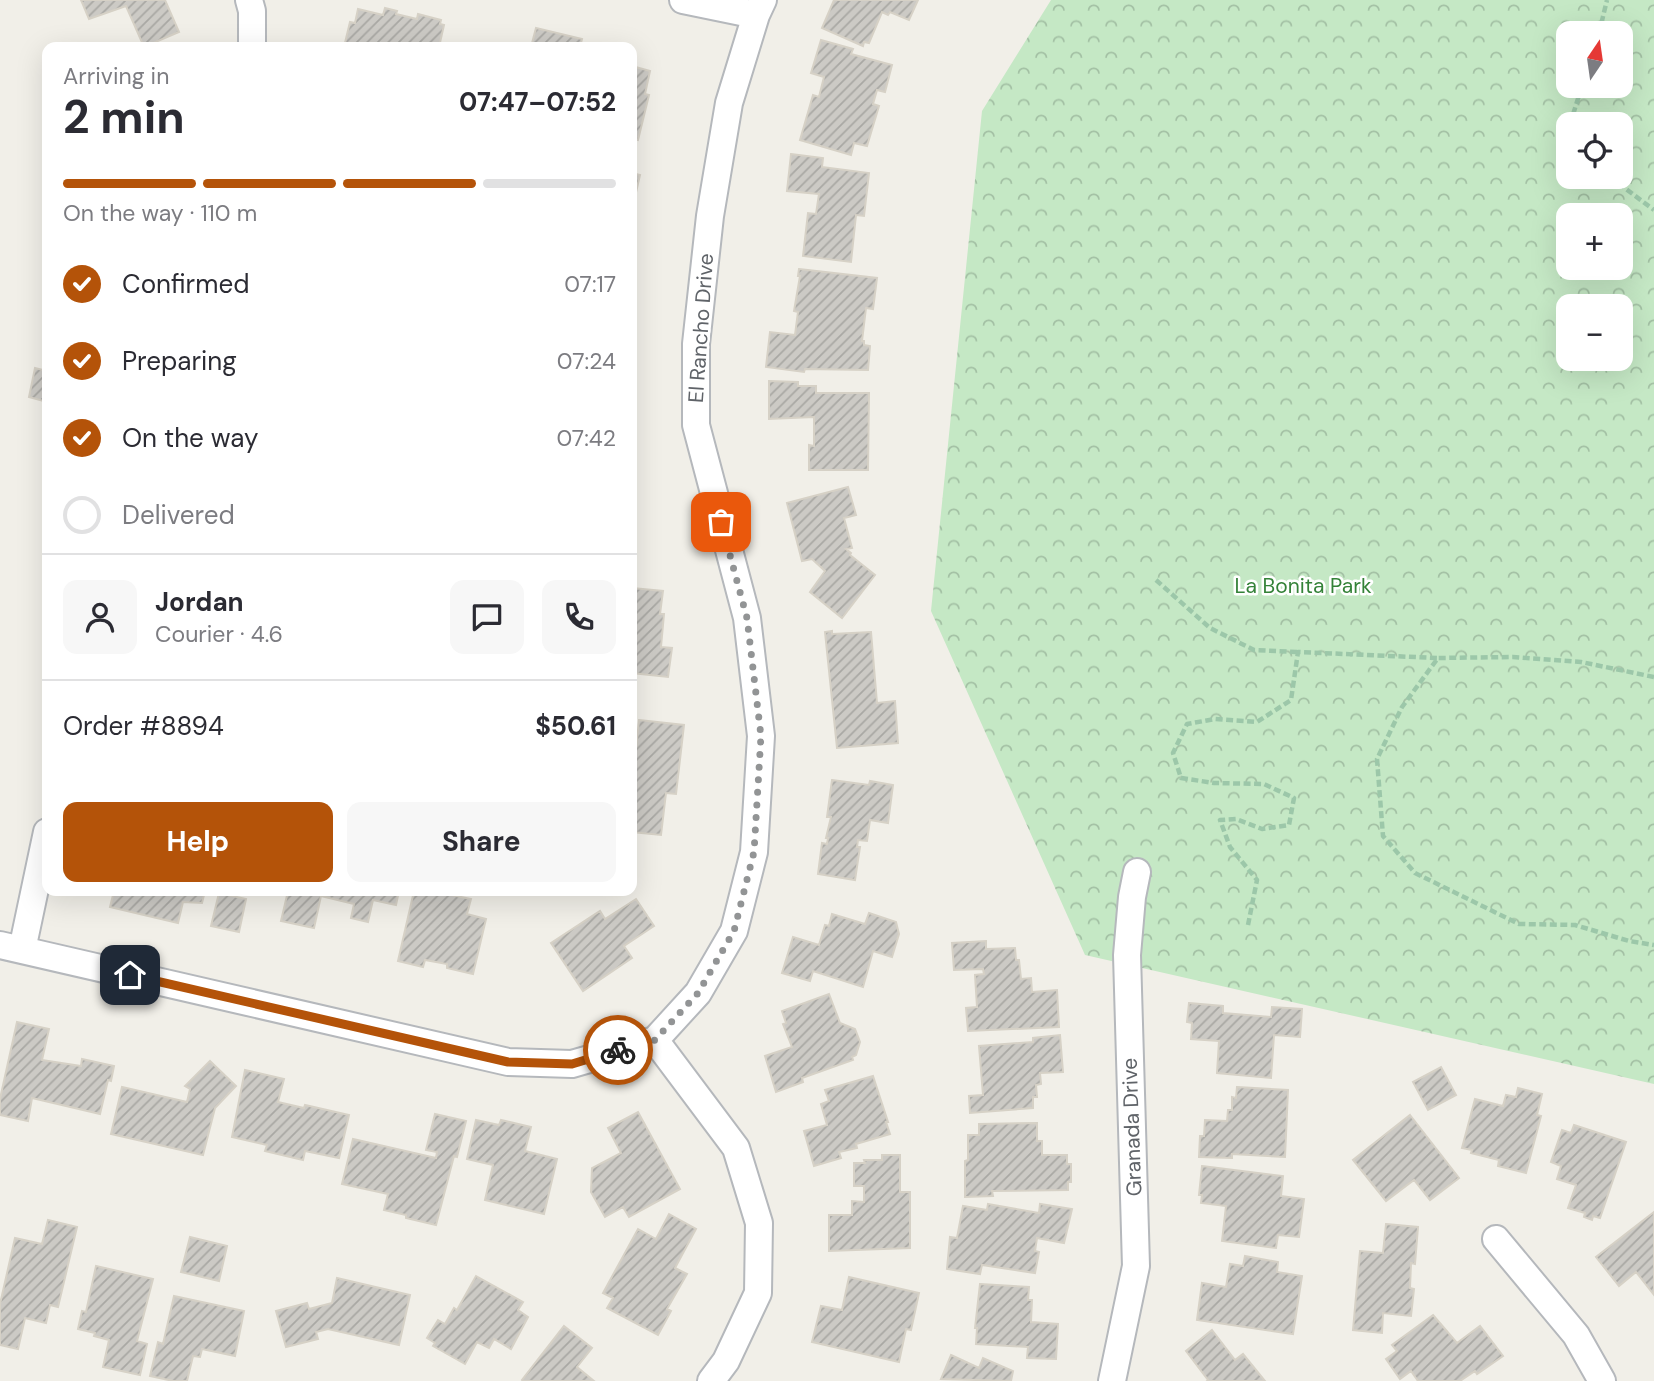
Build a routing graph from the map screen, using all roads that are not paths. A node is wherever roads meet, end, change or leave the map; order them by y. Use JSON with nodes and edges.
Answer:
{"nodes":[{"id":1,"x":683,"y":0,"type":"edge"},
{"id":2,"x":257,"y":4,"type":"edge"},
{"id":3,"x":759,"y":8,"type":"edge"},
{"id":4,"x":253,"y":42,"type":"edge"},
{"id":5,"x":42,"y":848,"type":"edge"},
{"id":6,"x":1137,"y":872,"type":"dead end"},
{"id":7,"x":11,"y":948,"type":"edge"},
{"id":8,"x":655,"y":1040,"type":"junction"},
{"id":9,"x":1496,"y":1239,"type":"dead end"},
{"id":10,"x":711,"y":1381,"type":"edge"},
{"id":11,"x":1112,"y":1381,"type":"edge"},
{"id":12,"x":1602,"y":1381,"type":"edge"}],
"edges":[{"from":1,"to":3,"type":"street"},
{"from":2,"to":4,"type":"street"},
{"from":3,"to":8,"type":"street","name":"El Rancho Drive"},
{"from":5,"to":7,"type":"street"},
{"from":6,"to":11,"type":"street","name":"Granada Drive"},
{"from":7,"to":8,"type":"street"},
{"from":8,"to":10,"type":"street"},
{"from":9,"to":12,"type":"street"}]}
